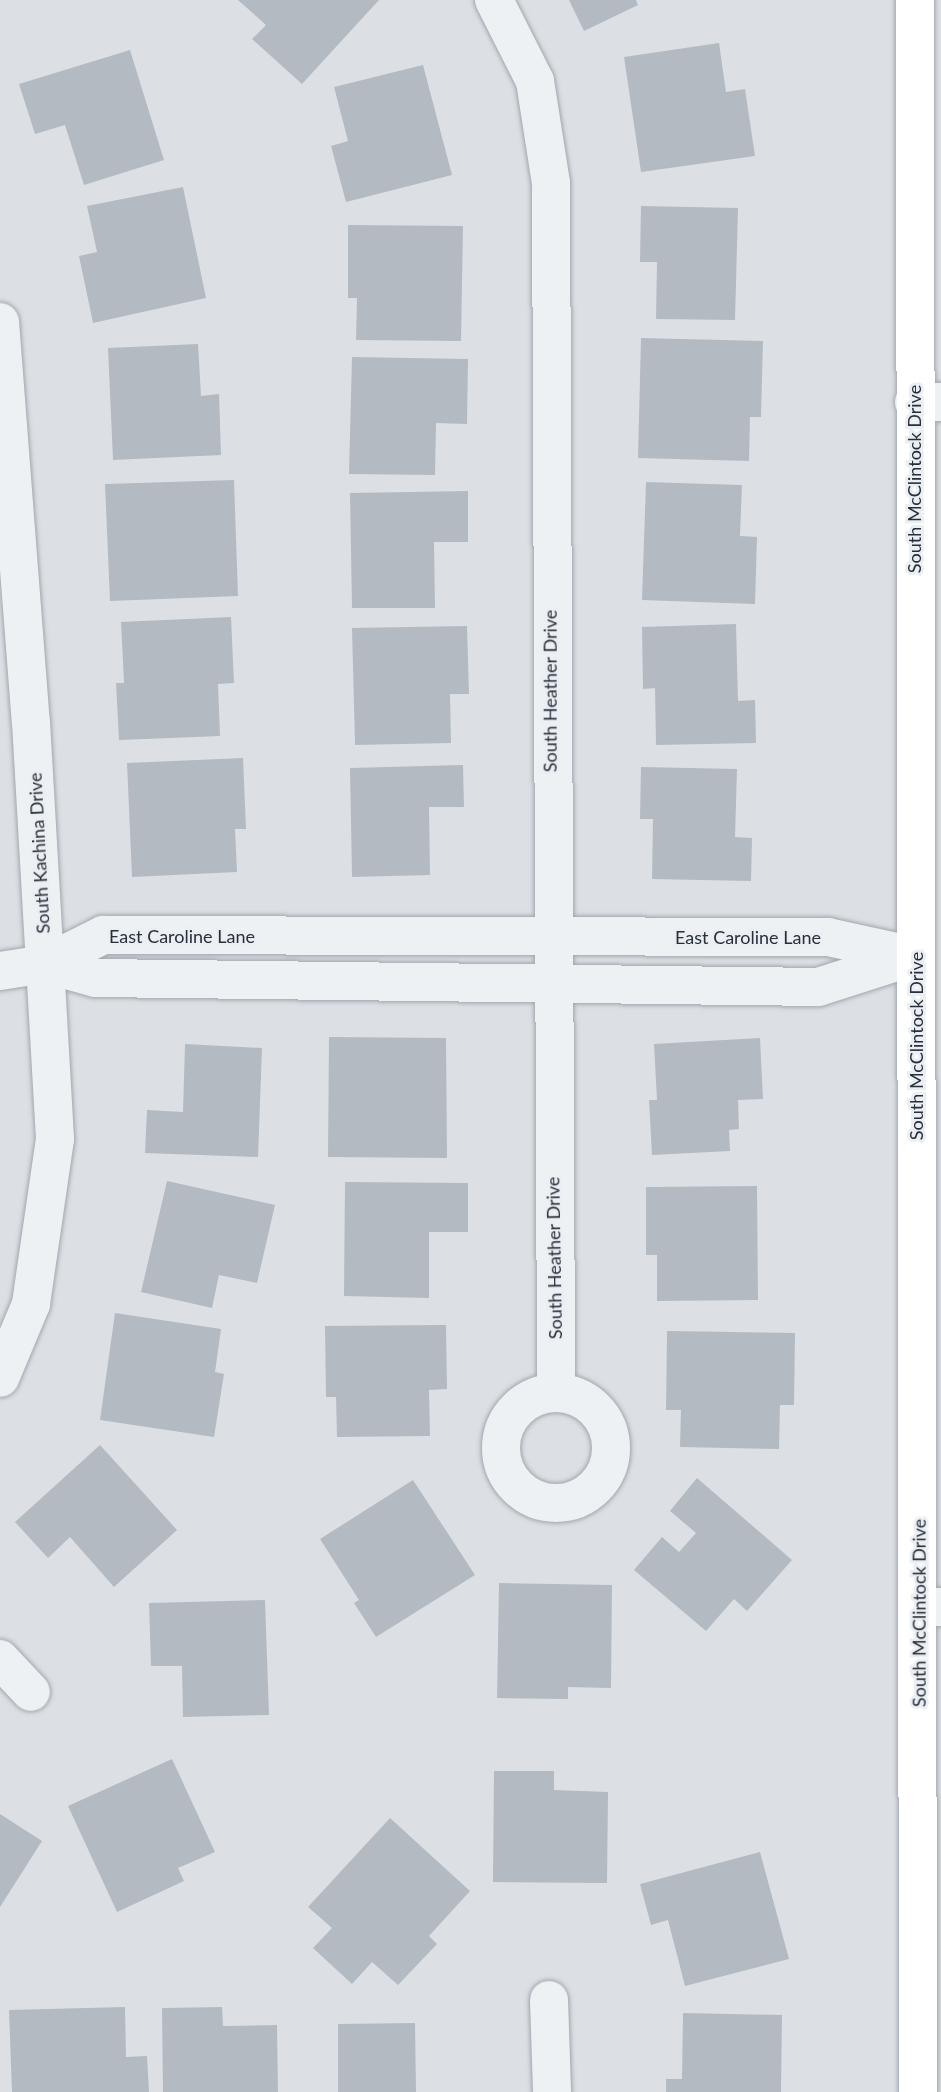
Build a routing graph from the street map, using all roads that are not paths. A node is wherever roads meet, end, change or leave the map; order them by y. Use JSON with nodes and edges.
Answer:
{"nodes":[{"id":1,"x":494,"y":0,"type":"edge"},
{"id":2,"x":915,"y":0,"type":"edge"},
{"id":3,"x":0,"y":321,"type":"edge"},
{"id":4,"x":928,"y":402,"type":"edge"},
{"id":5,"x":551,"y":936,"type":"junction"},
{"id":6,"x":915,"y":956,"type":"junction"},
{"id":7,"x":45,"y":964,"type":"junction"},
{"id":8,"x":0,"y":971,"type":"edge"},
{"id":9,"x":552,"y":984,"type":"junction"},
{"id":10,"x":0,"y":1378,"type":"edge"},
{"id":11,"x":556,"y":1393,"type":"dead end"},
{"id":12,"x":930,"y":1607,"type":"edge"},
{"id":13,"x":0,"y":1659,"type":"edge"},
{"id":14,"x":31,"y":1692,"type":"dead end"},
{"id":15,"x":549,"y":2000,"type":"dead end"},
{"id":16,"x":551,"y":2092,"type":"edge"},
{"id":17,"x":918,"y":2092,"type":"edge"}],
"edges":[{"from":1,"to":5,"type":"street","name":"South Heather Drive"},
{"from":2,"to":4,"type":"main road","name":"South McClintock Drive"},
{"from":3,"to":7,"type":"street","name":"South Kachina Drive"},
{"from":4,"to":6,"type":"main road","name":"South McClintock Drive"},
{"from":5,"to":6,"type":"street","name":"East Caroline Lane"},
{"from":5,"to":7,"type":"street","name":"East Caroline Lane"},
{"from":5,"to":9,"type":"street","name":"South Heather Drive"},
{"from":6,"to":9,"type":"street","name":"East Caroline Lane"},
{"from":6,"to":12,"type":"main road","name":"South McClintock Drive"},
{"from":7,"to":8,"type":"street","name":"East Caroline Lane"},
{"from":7,"to":9,"type":"street","name":"East Caroline Lane"},
{"from":7,"to":10,"type":"street","name":"South Kachina Drive"},
{"from":9,"to":11,"type":"street","name":"South Heather Drive"},
{"from":12,"to":17,"type":"main road","name":"South McClintock Drive"},
{"from":13,"to":14,"type":"street"},
{"from":15,"to":16,"type":"street"}]}
